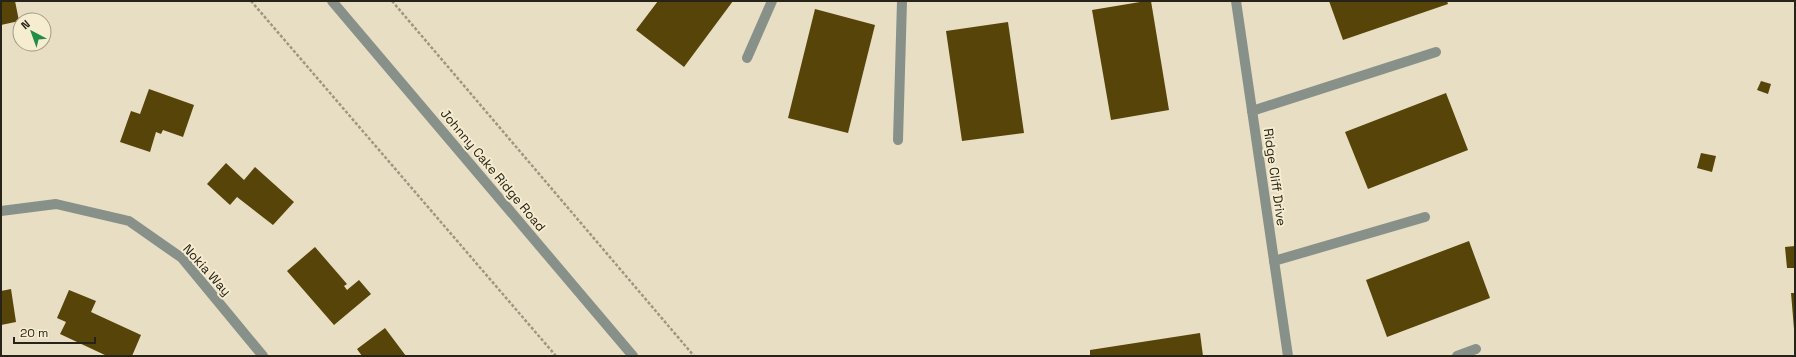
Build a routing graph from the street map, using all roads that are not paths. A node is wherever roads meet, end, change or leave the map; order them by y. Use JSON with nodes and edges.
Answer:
{"nodes":[{"id":1,"x":332,"y":1,"type":"edge"},
{"id":2,"x":772,"y":1,"type":"edge"},
{"id":3,"x":902,"y":1,"type":"edge"},
{"id":4,"x":1236,"y":1,"type":"edge"},
{"id":5,"x":1436,"y":52,"type":"dead end"},
{"id":6,"x":748,"y":58,"type":"dead end"},
{"id":7,"x":1252,"y":111,"type":"junction"},
{"id":8,"x":898,"y":140,"type":"dead end"},
{"id":9,"x":1,"y":211,"type":"edge"},
{"id":10,"x":1425,"y":217,"type":"dead end"},
{"id":11,"x":1274,"y":261,"type":"junction"},
{"id":12,"x":1476,"y":349,"type":"dead end"},
{"id":13,"x":263,"y":356,"type":"edge"},
{"id":14,"x":633,"y":356,"type":"edge"},
{"id":15,"x":1288,"y":356,"type":"edge"},
{"id":16,"x":1457,"y":356,"type":"edge"}],
"edges":[{"from":1,"to":14,"type":"street","name":"Johnny Cake Ridge Road"},
{"from":2,"to":6,"type":"street"},
{"from":3,"to":8,"type":"street"},
{"from":4,"to":7,"type":"street","name":"Ridge Cliff Drive"},
{"from":5,"to":7,"type":"street"},
{"from":7,"to":11,"type":"street","name":"Ridge Cliff Drive"},
{"from":9,"to":13,"type":"street","name":"Nokia Way"},
{"from":10,"to":11,"type":"street"},
{"from":11,"to":15,"type":"street","name":"Ridge Cliff Drive"},
{"from":12,"to":16,"type":"street"}]}
